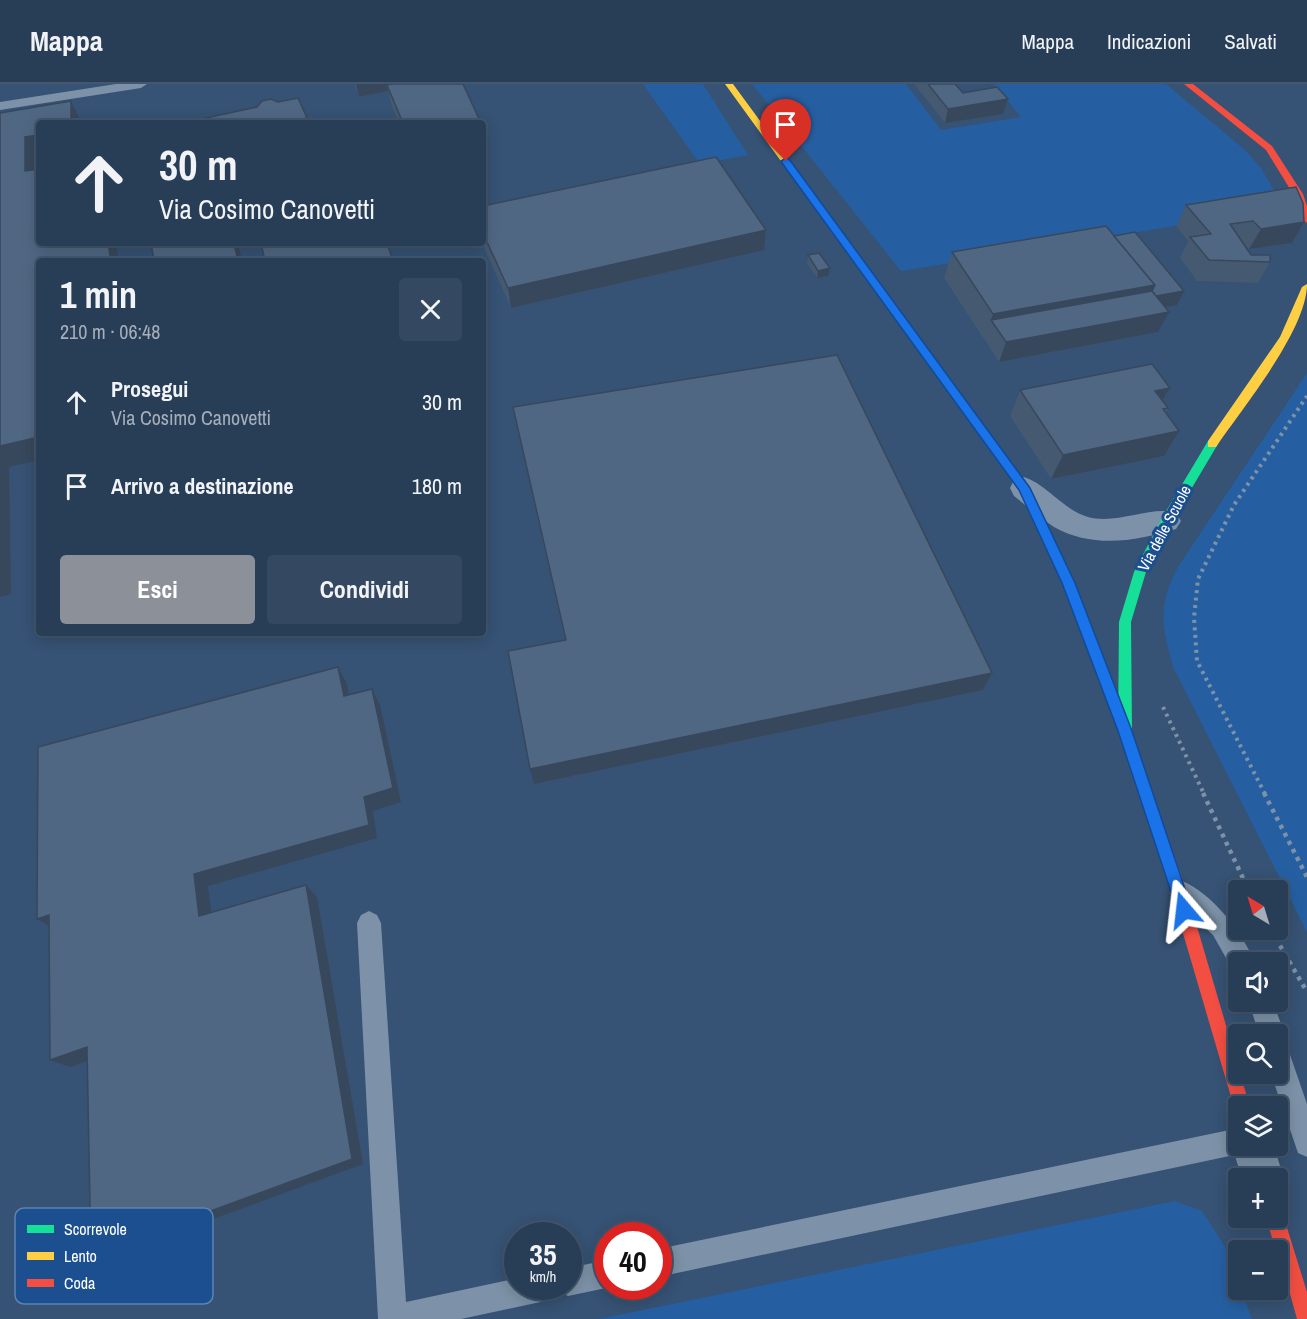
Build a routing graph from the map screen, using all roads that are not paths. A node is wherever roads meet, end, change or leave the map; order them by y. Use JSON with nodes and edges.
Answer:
{"nodes":[{"id":1,"x":141,"y":84,"type":"edge"},
{"id":2,"x":729,"y":84,"type":"edge"},
{"id":3,"x":1188,"y":84,"type":"edge"},
{"id":4,"x":0,"y":106,"type":"edge"},
{"id":5,"x":1307,"y":220,"type":"edge"},
{"id":6,"x":1307,"y":287,"type":"edge"},
{"id":7,"x":1024,"y":488,"type":"junction"},
{"id":8,"x":1166,"y":521,"type":"junction"},
{"id":9,"x":1125,"y":731,"type":"junction"},
{"id":10,"x":1178,"y":889,"type":"junction"},
{"id":11,"x":369,"y":923,"type":"dead end"},
{"id":12,"x":1237,"y":952,"type":"edge"},
{"id":13,"x":1287,"y":1084,"type":"edge"},
{"id":14,"x":1239,"y":1096,"type":"edge"},
{"id":15,"x":1228,"y":1143,"type":"edge"},
{"id":16,"x":1307,"y":1144,"type":"edge"},
{"id":17,"x":1278,"y":1228,"type":"edge"},
{"id":18,"x":672,"y":1260,"type":"edge"},
{"id":19,"x":504,"y":1296,"type":"edge"},
{"id":20,"x":393,"y":1319,"type":"edge"},
{"id":21,"x":1306,"y":1319,"type":"edge"}],
"edges":[{"from":1,"to":4,"type":"lane"},
{"from":2,"to":7,"type":"street"},
{"from":3,"to":5,"type":"street"},
{"from":6,"to":8,"type":"street","name":"Via delle Scuole"},
{"from":7,"to":8,"type":"street"},
{"from":7,"to":9,"type":"street"},
{"from":8,"to":9,"type":"street","name":"Via delle Scuole"},
{"from":9,"to":10,"type":"street","name":"Via delle Scuole"},
{"from":10,"to":12,"type":"lane"},
{"from":10,"to":14,"type":"street","name":"Via delle Scuole"},
{"from":11,"to":20,"type":"lane"},
{"from":13,"to":16,"type":"lane"},
{"from":15,"to":18,"type":"lane"},
{"from":17,"to":21,"type":"street"},
{"from":19,"to":20,"type":"lane"}]}
